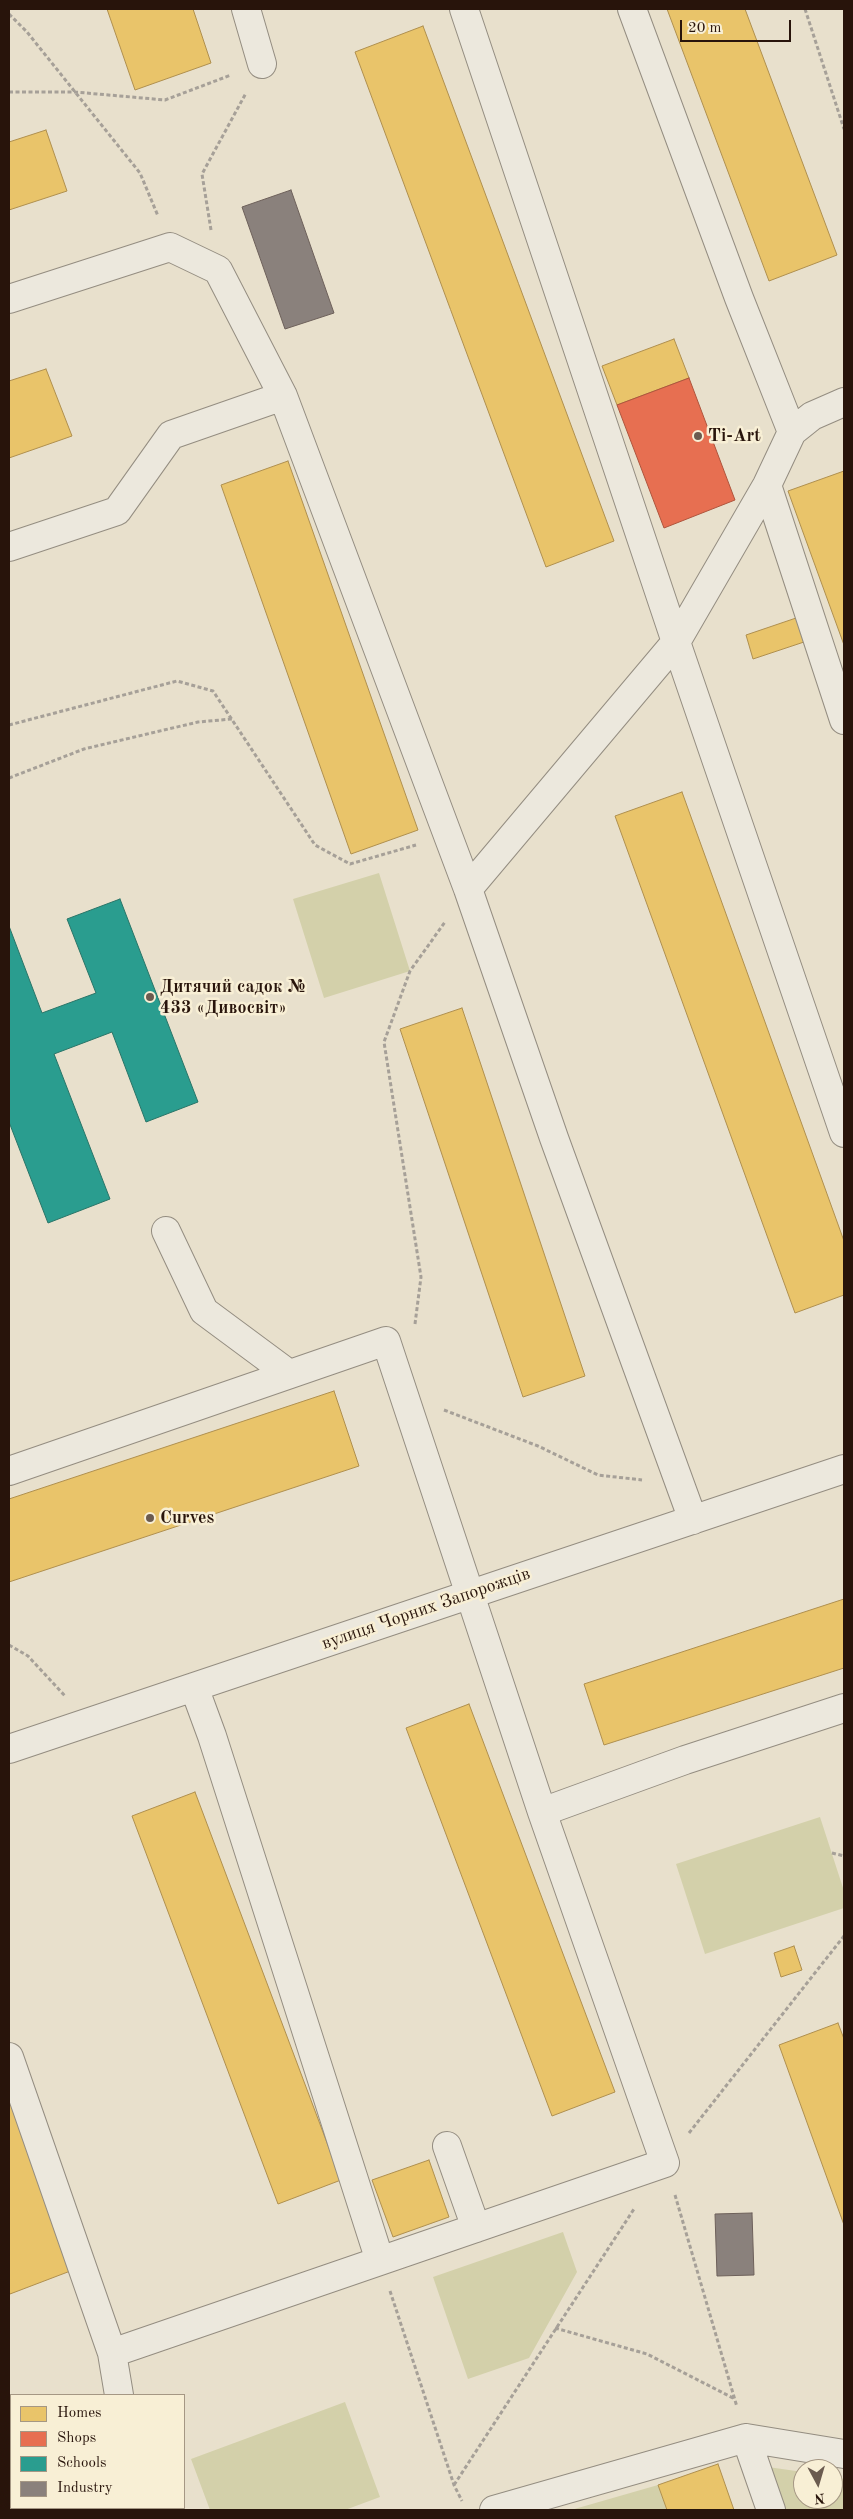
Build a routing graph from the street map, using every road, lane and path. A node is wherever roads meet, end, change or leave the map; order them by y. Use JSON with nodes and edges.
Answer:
{"nodes":[{"id":1,"x":246,"y":9,"type":"edge"},
{"id":2,"x":464,"y":9,"type":"edge"},
{"id":3,"x":632,"y":9,"type":"edge"},
{"id":4,"x":805,"y":9,"type":"edge"},
{"id":5,"x":9,"y":14,"type":"edge"},
{"id":6,"x":262,"y":64,"type":"junction"},
{"id":7,"x":9,"y":92,"type":"edge"},
{"id":8,"x":75,"y":92,"type":"junction"},
{"id":9,"x":844,"y":129,"type":"edge"},
{"id":10,"x":170,"y":247,"type":"junction"},
{"id":11,"x":218,"y":270,"type":"junction"},
{"id":12,"x":9,"y":299,"type":"edge"},
{"id":13,"x":283,"y":396,"type":"junction"},
{"id":14,"x":844,"y":402,"type":"edge"},
{"id":15,"x":792,"y":432,"type":"junction"},
{"id":16,"x":767,"y":485,"type":"junction"},
{"id":17,"x":9,"y":547,"type":"edge"},
{"id":18,"x":676,"y":642,"type":"junction"},
{"id":19,"x":232,"y":719,"type":"junction"},
{"id":20,"x":844,"y":720,"type":"edge"},
{"id":21,"x":9,"y":725,"type":"edge"},
{"id":22,"x":9,"y":778,"type":"edge"},
{"id":23,"x":448,"y":836,"type":"junction"},
{"id":24,"x":468,"y":889,"type":"junction"},
{"id":25,"x":844,"y":1133,"type":"edge"},
{"id":26,"x":166,"y":1231,"type":"dead end"},
{"id":27,"x":386,"y":1341,"type":"junction"},
{"id":28,"x":289,"y":1374,"type":"junction"},
{"id":29,"x":405,"y":1400,"type":"junction"},
{"id":30,"x":844,"y":1469,"type":"edge"},
{"id":31,"x":9,"y":1471,"type":"edge"},
{"id":32,"x":680,"y":1485,"type":"junction"},
{"id":33,"x":693,"y":1520,"type":"junction"},
{"id":34,"x":469,"y":1594,"type":"junction"},
{"id":35,"x":9,"y":1644,"type":"edge"},
{"id":36,"x":194,"y":1687,"type":"junction"},
{"id":37,"x":70,"y":1701,"type":"dead end"},
{"id":38,"x":844,"y":1708,"type":"edge"},
{"id":39,"x":9,"y":1749,"type":"edge"},
{"id":40,"x":542,"y":1812,"type":"junction"},
{"id":41,"x":832,"y":1853,"type":"dead end"},
{"id":42,"x":844,"y":1856,"type":"edge"},
{"id":43,"x":9,"y":2057,"type":"edge"},
{"id":44,"x":447,"y":2146,"type":"dead end"},
{"id":45,"x":665,"y":2164,"type":"junction"},
{"id":46,"x":476,"y":2228,"type":"junction"},
{"id":47,"x":380,"y":2261,"type":"junction"},
{"id":48,"x":555,"y":2328,"type":"dead end"},
{"id":49,"x":112,"y":2353,"type":"junction"},
{"id":50,"x":119,"y":2394,"type":"edge"},
{"id":51,"x":735,"y":2399,"type":"junction"},
{"id":52,"x":746,"y":2438,"type":"junction"},
{"id":53,"x":844,"y":2454,"type":"edge"},
{"id":54,"x":462,"y":2502,"type":"dead end"},
{"id":55,"x":494,"y":2510,"type":"edge"},
{"id":56,"x":771,"y":2510,"type":"edge"}],
"edges":[{"from":1,"to":6,"type":"street"},
{"from":2,"to":18,"type":"street"},
{"from":3,"to":15,"type":"street"},
{"from":4,"to":9,"type":"path"},
{"from":5,"to":8,"type":"path"},
{"from":6,"to":8,"type":"path"},
{"from":6,"to":11,"type":"path"},
{"from":7,"to":8,"type":"path"},
{"from":8,"to":10,"type":"path"},
{"from":10,"to":11,"type":"street"},
{"from":10,"to":12,"type":"street"},
{"from":11,"to":13,"type":"street"},
{"from":13,"to":17,"type":"street"},
{"from":13,"to":23,"type":"street"},
{"from":14,"to":15,"type":"street"},
{"from":15,"to":16,"type":"street"},
{"from":16,"to":18,"type":"street"},
{"from":16,"to":20,"type":"street"},
{"from":18,"to":24,"type":"street"},
{"from":18,"to":25,"type":"street"},
{"from":19,"to":21,"type":"path"},
{"from":19,"to":22,"type":"path"},
{"from":19,"to":23,"type":"path"},
{"from":23,"to":24,"type":"street"},
{"from":24,"to":27,"type":"path"},
{"from":24,"to":32,"type":"street"},
{"from":26,"to":28,"type":"street"},
{"from":27,"to":28,"type":"street"},
{"from":27,"to":29,"type":"street"},
{"from":28,"to":31,"type":"street"},
{"from":29,"to":32,"type":"path"},
{"from":29,"to":34,"type":"street"},
{"from":30,"to":33,"type":"street","name":"вулиця Чорних Запорожців"},
{"from":32,"to":33,"type":"street"},
{"from":33,"to":34,"type":"street","name":"вулиця Чорних Запорожців"},
{"from":34,"to":36,"type":"street","name":"вулиця Чорних Запорожців"},
{"from":34,"to":40,"type":"street"},
{"from":35,"to":37,"type":"path"},
{"from":36,"to":39,"type":"street","name":"вулиця Чорних Запорожців"},
{"from":36,"to":47,"type":"street"},
{"from":38,"to":40,"type":"street"},
{"from":40,"to":45,"type":"street"},
{"from":41,"to":42,"type":"path"},
{"from":43,"to":49,"type":"street"},
{"from":44,"to":46,"type":"street"},
{"from":45,"to":46,"type":"street"},
{"from":45,"to":51,"type":"path"},
{"from":46,"to":47,"type":"street"},
{"from":47,"to":49,"type":"street"},
{"from":47,"to":54,"type":"path"},
{"from":48,"to":51,"type":"path"},
{"from":49,"to":50,"type":"street"},
{"from":51,"to":52,"type":"path"},
{"from":52,"to":53,"type":"street"},
{"from":52,"to":55,"type":"street"},
{"from":52,"to":56,"type":"street"}]}
